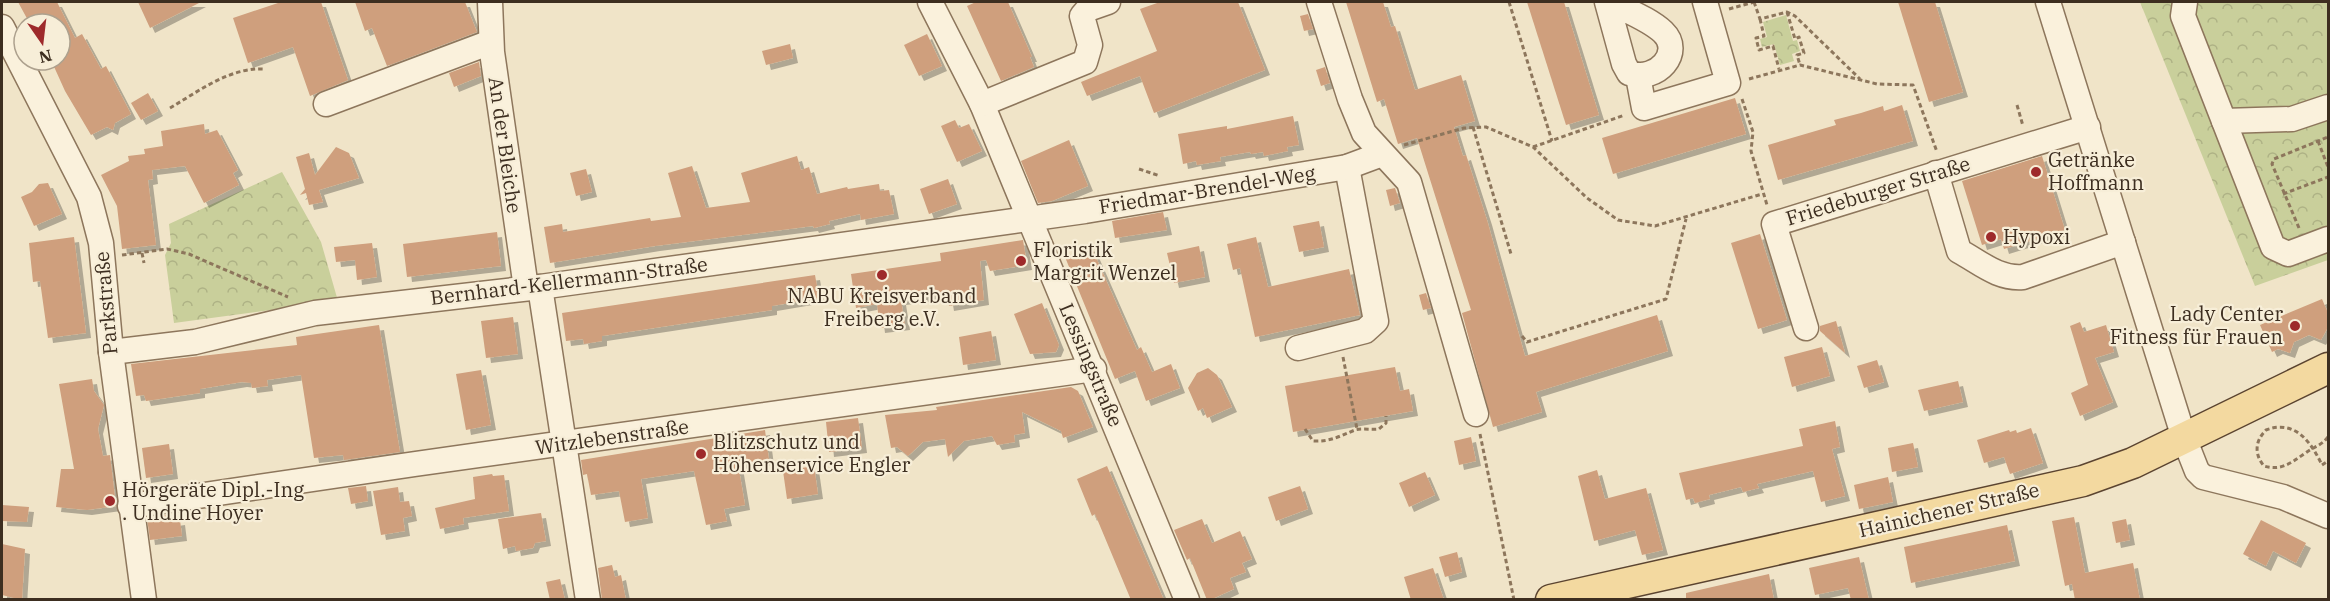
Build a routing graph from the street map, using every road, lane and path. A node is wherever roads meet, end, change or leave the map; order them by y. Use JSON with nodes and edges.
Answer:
{"nodes":[{"id":1,"x":490,"y":2,"type":"edge"},
{"id":2,"x":930,"y":2,"type":"edge"},
{"id":3,"x":1108,"y":2,"type":"edge"},
{"id":4,"x":1319,"y":2,"type":"edge"},
{"id":5,"x":1509,"y":2,"type":"edge"},
{"id":6,"x":1609,"y":2,"type":"edge"},
{"id":7,"x":1754,"y":2,"type":"edge"},
{"id":8,"x":2048,"y":2,"type":"edge"},
{"id":9,"x":2185,"y":2,"type":"edge"},
{"id":10,"x":1707,"y":8,"type":"edge"},
{"id":11,"x":1787,"y":12,"type":"junction"},
{"id":12,"x":1760,"y":20,"type":"junction"},
{"id":13,"x":2,"y":27,"type":"edge"},
{"id":14,"x":491,"y":42,"type":"junction"},
{"id":15,"x":1800,"y":64,"type":"junction"},
{"id":16,"x":265,"y":69,"type":"dead end"},
{"id":17,"x":1780,"y":69,"type":"junction"},
{"id":18,"x":1638,"y":76,"type":"junction"},
{"id":19,"x":1752,"y":78,"type":"dead end"},
{"id":20,"x":1862,"y":80,"type":"junction"},
{"id":21,"x":1728,"y":82,"type":"junction"},
{"id":22,"x":326,"y":104,"type":"dead end"},
{"id":23,"x":982,"y":104,"type":"junction"},
{"id":24,"x":2328,"y":107,"type":"edge"},
{"id":25,"x":170,"y":108,"type":"dead end"},
{"id":26,"x":1644,"y":108,"type":"junction"},
{"id":27,"x":2224,"y":121,"type":"junction"},
{"id":28,"x":1473,"y":127,"type":"junction"},
{"id":29,"x":2088,"y":127,"type":"junction"},
{"id":30,"x":2328,"y":137,"type":"edge"},
{"id":31,"x":1552,"y":141,"type":"junction"},
{"id":32,"x":2318,"y":141,"type":"junction"},
{"id":33,"x":1533,"y":147,"type":"junction"},
{"id":34,"x":1382,"y":154,"type":"junction"},
{"id":35,"x":2328,"y":166,"type":"edge"},
{"id":36,"x":1347,"y":167,"type":"junction"},
{"id":37,"x":1940,"y":172,"type":"junction"},
{"id":38,"x":2328,"y":177,"type":"edge"},
{"id":39,"x":2283,"y":194,"type":"junction"},
{"id":40,"x":1029,"y":218,"type":"junction"},
{"id":41,"x":1687,"y":218,"type":"junction"},
{"id":42,"x":2309,"y":224,"type":"dead end"},
{"id":43,"x":2328,"y":239,"type":"edge"},
{"id":44,"x":2123,"y":242,"type":"junction"},
{"id":45,"x":101,"y":243,"type":"junction"},
{"id":46,"x":142,"y":253,"type":"junction"},
{"id":47,"x":1511,"y":254,"type":"dead end"},
{"id":48,"x":144,"y":263,"type":"dead end"},
{"id":49,"x":533,"y":287,"type":"junction"},
{"id":50,"x":1653,"y":297,"type":"dead end"},
{"id":51,"x":1655,"y":302,"type":"junction"},
{"id":52,"x":315,"y":313,"type":"junction"},
{"id":53,"x":1806,"y":328,"type":"dead end"},
{"id":54,"x":1522,"y":336,"type":"dead end"},
{"id":55,"x":1340,"y":338,"type":"junction"},
{"id":56,"x":1298,"y":348,"type":"dead end"},
{"id":57,"x":111,"y":352,"type":"junction"},
{"id":58,"x":2328,"y":368,"type":"edge"},
{"id":59,"x":1094,"y":369,"type":"junction"},
{"id":60,"x":1476,"y":414,"type":"joint"},
{"id":61,"x":1386,"y":416,"type":"dead end"},
{"id":62,"x":1305,"y":429,"type":"dead end"},
{"id":63,"x":1357,"y":429,"type":"junction"},
{"id":64,"x":2328,"y":437,"type":"edge"},
{"id":65,"x":2184,"y":438,"type":"junction"},
{"id":66,"x":562,"y":444,"type":"junction"},
{"id":67,"x":2314,"y":448,"type":"junction"},
{"id":68,"x":2328,"y":461,"type":"edge"},
{"id":69,"x":130,"y":507,"type":"junction"},
{"id":70,"x":2328,"y":516,"type":"edge"},
{"id":71,"x":144,"y":600,"type":"edge"},
{"id":72,"x":588,"y":600,"type":"edge"},
{"id":73,"x":1187,"y":600,"type":"edge"},
{"id":74,"x":1514,"y":600,"type":"edge"},
{"id":75,"x":1551,"y":600,"type":"edge"}],
"edges":[{"from":1,"to":14,"type":"street","name":"An der Bleiche"},
{"from":2,"to":23,"type":"street","name":"Lessingstraße"},
{"from":3,"to":23,"type":"street"},
{"from":4,"to":34,"type":"street"},
{"from":5,"to":31,"type":"path"},
{"from":6,"to":18,"type":"street"},
{"from":6,"to":18,"type":"street"},
{"from":7,"to":10,"type":"path"},
{"from":7,"to":12,"type":"path"},
{"from":8,"to":29,"type":"street"},
{"from":9,"to":27,"type":"street"},
{"from":10,"to":21,"type":"street"},
{"from":11,"to":12,"type":"path"},
{"from":11,"to":15,"type":"path"},
{"from":11,"to":20,"type":"path"},
{"from":12,"to":17,"type":"path"},
{"from":13,"to":45,"type":"street","name":"Parkstraße"},
{"from":14,"to":22,"type":"street"},
{"from":14,"to":49,"type":"street","name":"An der Bleiche"},
{"from":15,"to":17,"type":"path"},
{"from":15,"to":20,"type":"path"},
{"from":16,"to":25,"type":"path"},
{"from":17,"to":19,"type":"path"},
{"from":18,"to":26,"type":"street"},
{"from":20,"to":37,"type":"path"},
{"from":21,"to":26,"type":"street"},
{"from":21,"to":41,"type":"path"},
{"from":23,"to":40,"type":"street","name":"Lessingstraße"},
{"from":24,"to":27,"type":"street"},
{"from":26,"to":31,"type":"path"},
{"from":27,"to":43,"type":"street"},
{"from":28,"to":33,"type":"path"},
{"from":28,"to":34,"type":"path"},
{"from":28,"to":47,"type":"path"},
{"from":29,"to":37,"type":"street","name":"Friedeburger Straße"},
{"from":29,"to":44,"type":"street"},
{"from":30,"to":32,"type":"path"},
{"from":31,"to":33,"type":"path"},
{"from":32,"to":35,"type":"path"},
{"from":32,"to":39,"type":"path"},
{"from":33,"to":41,"type":"path"},
{"from":34,"to":36,"type":"street","name":"Friedmar-Brendel-Weg"},
{"from":34,"to":60,"type":"street"},
{"from":36,"to":40,"type":"street","name":"Friedmar-Brendel-Weg"},
{"from":36,"to":55,"type":"street"},
{"from":37,"to":44,"type":"street"},
{"from":37,"to":53,"type":"street","name":"Friedeburger Straße"},
{"from":38,"to":39,"type":"path"},
{"from":39,"to":42,"type":"path"},
{"from":40,"to":49,"type":"street","name":"Bernhard-Kellermann-Straße"},
{"from":40,"to":59,"type":"street","name":"Lessingstraße"},
{"from":41,"to":51,"type":"path"},
{"from":44,"to":65,"type":"street"},
{"from":45,"to":46,"type":"path"},
{"from":45,"to":57,"type":"street","name":"Parkstraße"},
{"from":46,"to":48,"type":"path"},
{"from":46,"to":52,"type":"path"},
{"from":49,"to":52,"type":"street","name":"Bernhard-Kellermann-Straße"},
{"from":49,"to":66,"type":"street","name":"An der Bleiche"},
{"from":50,"to":51,"type":"path"},
{"from":51,"to":54,"type":"path"},
{"from":52,"to":57,"type":"street","name":"Bernhard-Kellermann-Straße"},
{"from":55,"to":56,"type":"street"},
{"from":55,"to":63,"type":"path"},
{"from":57,"to":69,"type":"street","name":"Parkstraße"},
{"from":58,"to":65,"type":"main road","name":"Hainichener Straße"},
{"from":59,"to":66,"type":"street","name":"Witzlebenstraße"},
{"from":59,"to":73,"type":"street","name":"Lessingstraße"},
{"from":60,"to":74,"type":"path"},
{"from":61,"to":63,"type":"path"},
{"from":62,"to":63,"type":"path"},
{"from":64,"to":67,"type":"path"},
{"from":65,"to":70,"type":"street"},
{"from":65,"to":75,"type":"main road","name":"Hainichener Straße"},
{"from":66,"to":69,"type":"street","name":"Witzlebenstraße"},
{"from":66,"to":72,"type":"street","name":"An der Bleiche"},
{"from":67,"to":67,"type":"path"},
{"from":67,"to":68,"type":"path"},
{"from":69,"to":71,"type":"street","name":"Parkstraße"}]}
